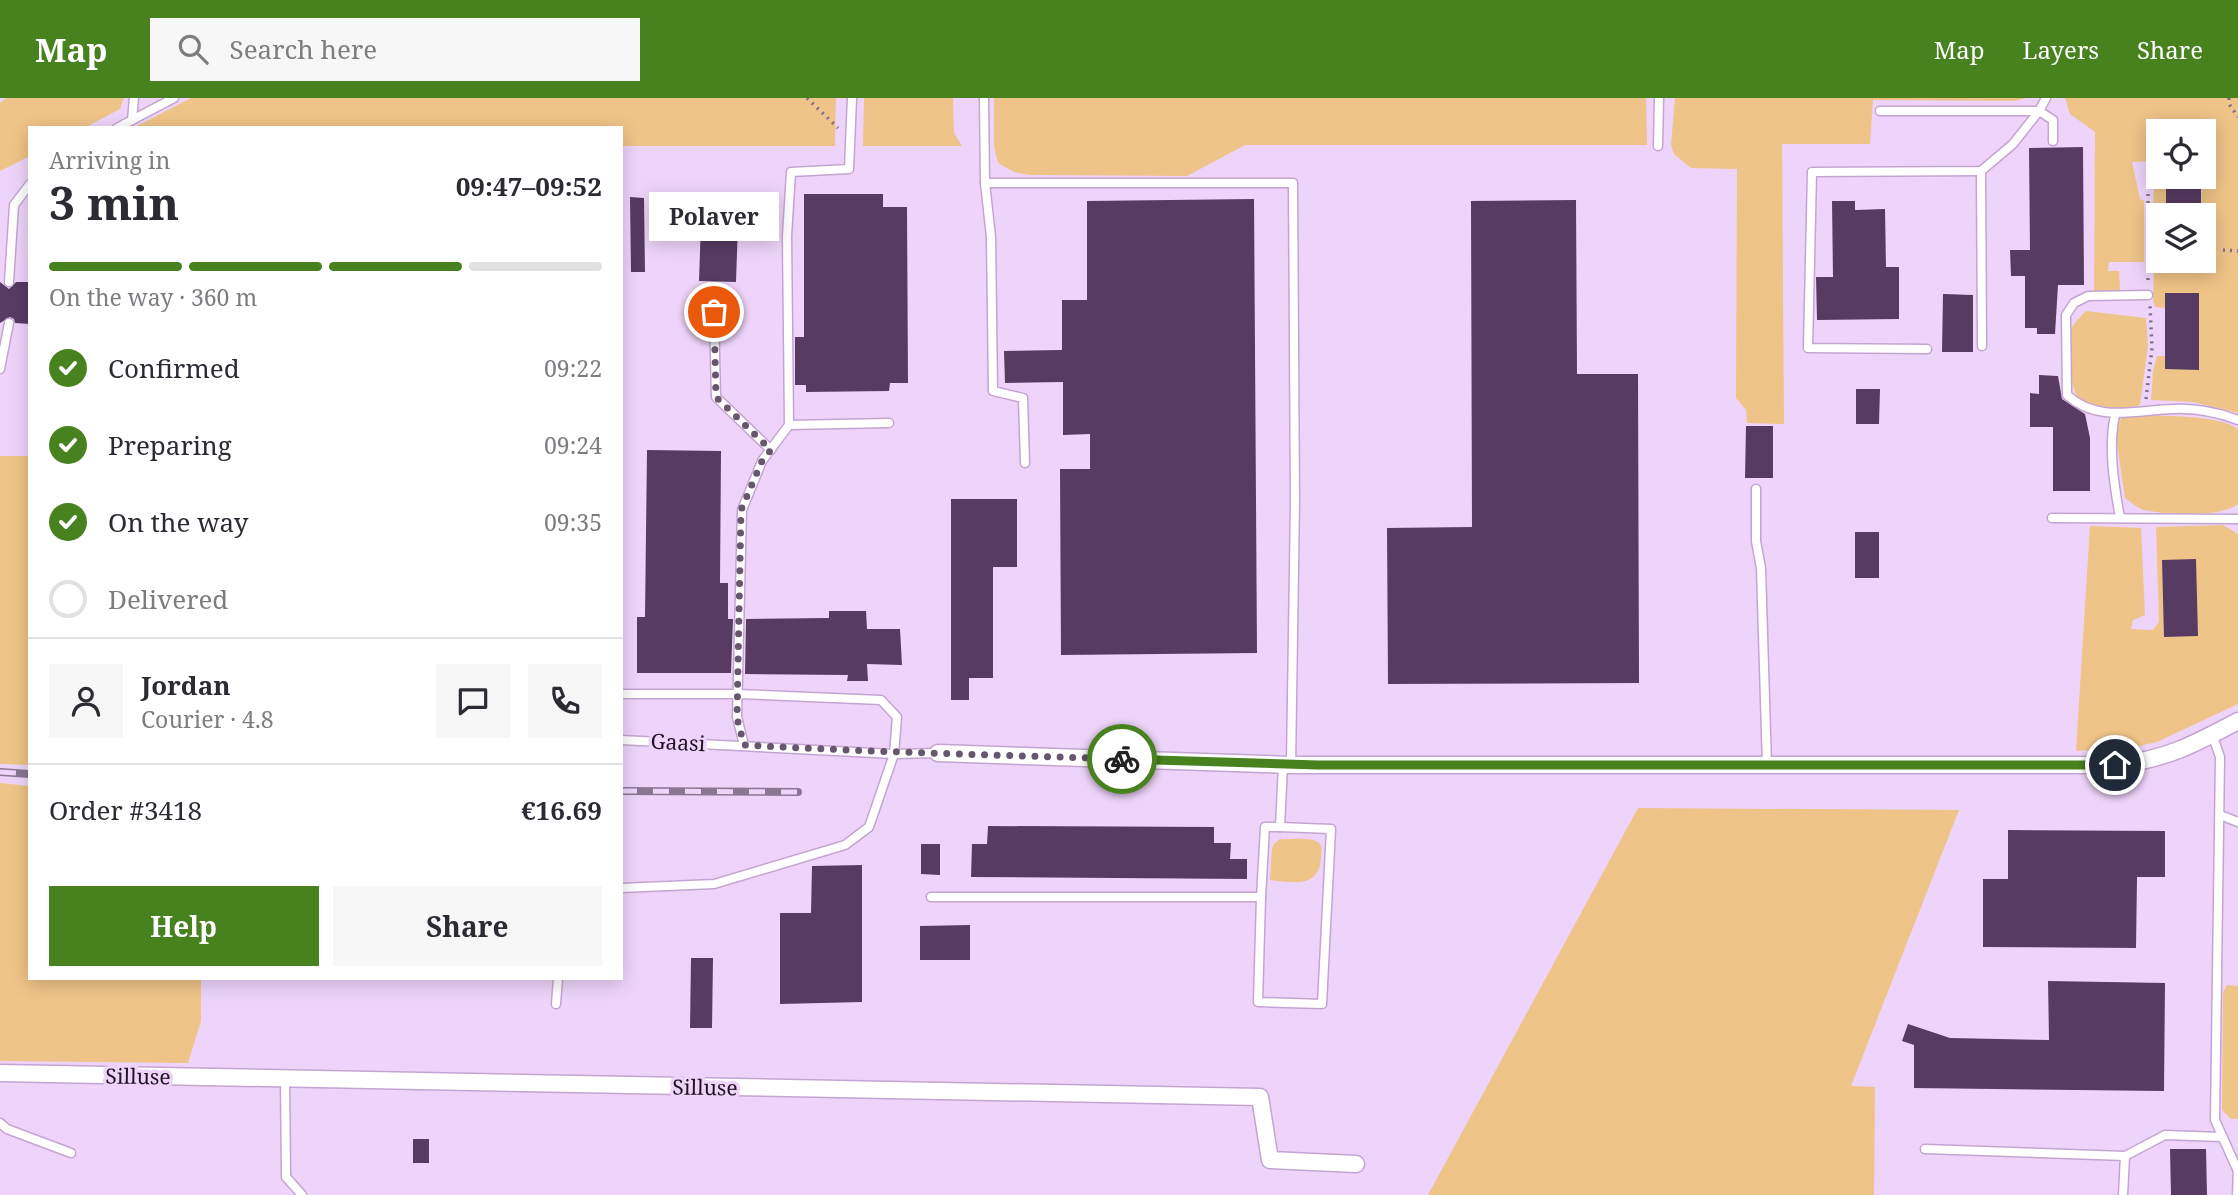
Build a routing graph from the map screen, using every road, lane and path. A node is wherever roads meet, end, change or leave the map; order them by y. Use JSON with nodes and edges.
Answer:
{"nodes":[{"id":1,"x":134,"y":98,"type":"edge"},
{"id":2,"x":174,"y":98,"type":"edge"},
{"id":3,"x":807,"y":98,"type":"edge"},
{"id":4,"x":852,"y":98,"type":"edge"},
{"id":5,"x":984,"y":98,"type":"edge"},
{"id":6,"x":1659,"y":98,"type":"edge"},
{"id":7,"x":2046,"y":98,"type":"edge"},
{"id":8,"x":2229,"y":98,"type":"edge"},
{"id":9,"x":1880,"y":111,"type":"dead end"},
{"id":10,"x":2039,"y":111,"type":"junction"},
{"id":11,"x":2238,"y":117,"type":"edge"},
{"id":12,"x":132,"y":120,"type":"junction"},
{"id":13,"x":121,"y":126,"type":"edge"},
{"id":14,"x":850,"y":139,"type":"junction"},
{"id":15,"x":2053,"y":141,"type":"dead end"},
{"id":16,"x":1658,"y":146,"type":"dead end"},
{"id":17,"x":1980,"y":171,"type":"junction"},
{"id":18,"x":985,"y":183,"type":"junction"},
{"id":19,"x":28,"y":187,"type":"edge"},
{"id":20,"x":2223,"y":250,"type":"dead end"},
{"id":21,"x":2238,"y":251,"type":"edge"},
{"id":22,"x":9,"y":282,"type":"dead end"},
{"id":23,"x":2148,"y":295,"type":"dead end"},
{"id":24,"x":714,"y":312,"type":"dead end"},
{"id":25,"x":9,"y":323,"type":"dead end"},
{"id":26,"x":1982,"y":346,"type":"dead end"},
{"id":27,"x":1927,"y":349,"type":"dead end"},
{"id":28,"x":0,"y":369,"type":"edge"},
{"id":29,"x":2115,"y":415,"type":"junction"},
{"id":30,"x":2238,"y":420,"type":"edge"},
{"id":31,"x":888,"y":422,"type":"dead end"},
{"id":32,"x":789,"y":425,"type":"junction"},
{"id":33,"x":771,"y":450,"type":"junction"},
{"id":34,"x":1025,"y":463,"type":"dead end"},
{"id":35,"x":1756,"y":489,"type":"dead end"},
{"id":36,"x":2052,"y":518,"type":"dead end"},
{"id":37,"x":2120,"y":518,"type":"junction"},
{"id":38,"x":2238,"y":519,"type":"edge"},
{"id":39,"x":623,"y":694,"type":"edge"},
{"id":40,"x":738,"y":694,"type":"junction"},
{"id":41,"x":2238,"y":721,"type":"edge"},
{"id":42,"x":2212,"y":734,"type":"junction"},
{"id":43,"x":623,"y":740,"type":"edge"},
{"id":44,"x":744,"y":745,"type":"junction"},
{"id":45,"x":938,"y":753,"type":"joint"},
{"id":46,"x":894,"y":754,"type":"junction"},
{"id":47,"x":1287,"y":765,"type":"junction"},
{"id":48,"x":1768,"y":766,"type":"junction"},
{"id":49,"x":2220,"y":815,"type":"junction"},
{"id":50,"x":2238,"y":822,"type":"edge"},
{"id":51,"x":1280,"y":827,"type":"junction"},
{"id":52,"x":623,"y":888,"type":"edge"},
{"id":53,"x":931,"y":897,"type":"dead end"},
{"id":54,"x":1261,"y":897,"type":"junction"},
{"id":55,"x":558,"y":980,"type":"edge"},
{"id":56,"x":556,"y":1004,"type":"dead end"},
{"id":57,"x":0,"y":1073,"type":"edge"},
{"id":58,"x":285,"y":1079,"type":"junction"},
{"id":59,"x":0,"y":1123,"type":"edge"},
{"id":60,"x":2222,"y":1137,"type":"junction"},
{"id":61,"x":1925,"y":1149,"type":"dead end"},
{"id":62,"x":71,"y":1153,"type":"dead end"},
{"id":63,"x":2124,"y":1156,"type":"junction"},
{"id":64,"x":1356,"y":1164,"type":"dead end"},
{"id":65,"x":2238,"y":1168,"type":"edge"},
{"id":66,"x":302,"y":1195,"type":"edge"},
{"id":67,"x":2123,"y":1195,"type":"edge"},
{"id":68,"x":2237,"y":1195,"type":"edge"}],
"edges":[{"from":1,"to":12,"type":"lane"},
{"from":2,"to":12,"type":"lane"},
{"from":3,"to":14,"type":"path"},
{"from":4,"to":14,"type":"lane"},
{"from":5,"to":18,"type":"lane"},
{"from":6,"to":16,"type":"lane"},
{"from":7,"to":10,"type":"lane"},
{"from":8,"to":11,"type":"path"},
{"from":9,"to":10,"type":"lane"},
{"from":10,"to":15,"type":"lane"},
{"from":10,"to":17,"type":"lane"},
{"from":12,"to":13,"type":"lane"},
{"from":14,"to":32,"type":"lane"},
{"from":17,"to":26,"type":"lane"},
{"from":17,"to":27,"type":"lane"},
{"from":18,"to":34,"type":"lane"},
{"from":18,"to":47,"type":"lane"},
{"from":19,"to":22,"type":"lane"},
{"from":20,"to":21,"type":"path"},
{"from":23,"to":29,"type":"lane"},
{"from":24,"to":33,"type":"lane"},
{"from":25,"to":28,"type":"lane"},
{"from":29,"to":30,"type":"lane"},
{"from":29,"to":37,"type":"lane"},
{"from":31,"to":32,"type":"lane"},
{"from":32,"to":33,"type":"lane"},
{"from":33,"to":40,"type":"lane"},
{"from":35,"to":48,"type":"lane"},
{"from":36,"to":37,"type":"lane"},
{"from":37,"to":38,"type":"lane"},
{"from":39,"to":40,"type":"lane"},
{"from":40,"to":44,"type":"lane"},
{"from":40,"to":46,"type":"lane"},
{"from":41,"to":42,"type":"street","name":"Gaasi"},
{"from":42,"to":48,"type":"street","name":"Gaasi"},
{"from":42,"to":49,"type":"lane"},
{"from":43,"to":44,"type":"lane","name":"Gaasi"},
{"from":44,"to":46,"type":"lane","name":"Gaasi"},
{"from":45,"to":46,"type":"lane","name":"Gaasi"},
{"from":45,"to":47,"type":"street","name":"Gaasi"},
{"from":46,"to":52,"type":"lane"},
{"from":47,"to":48,"type":"street","name":"Gaasi"},
{"from":47,"to":51,"type":"lane"},
{"from":49,"to":50,"type":"lane"},
{"from":49,"to":60,"type":"lane"},
{"from":51,"to":54,"type":"lane"},
{"from":51,"to":54,"type":"lane"},
{"from":53,"to":54,"type":"lane"},
{"from":55,"to":56,"type":"lane"},
{"from":57,"to":58,"type":"street","name":"Silluse"},
{"from":58,"to":64,"type":"street","name":"Silluse"},
{"from":58,"to":66,"type":"lane"},
{"from":59,"to":62,"type":"lane"},
{"from":60,"to":63,"type":"lane"},
{"from":60,"to":65,"type":"lane"},
{"from":61,"to":63,"type":"lane"},
{"from":63,"to":67,"type":"lane"},
{"from":65,"to":68,"type":"lane"}]}
